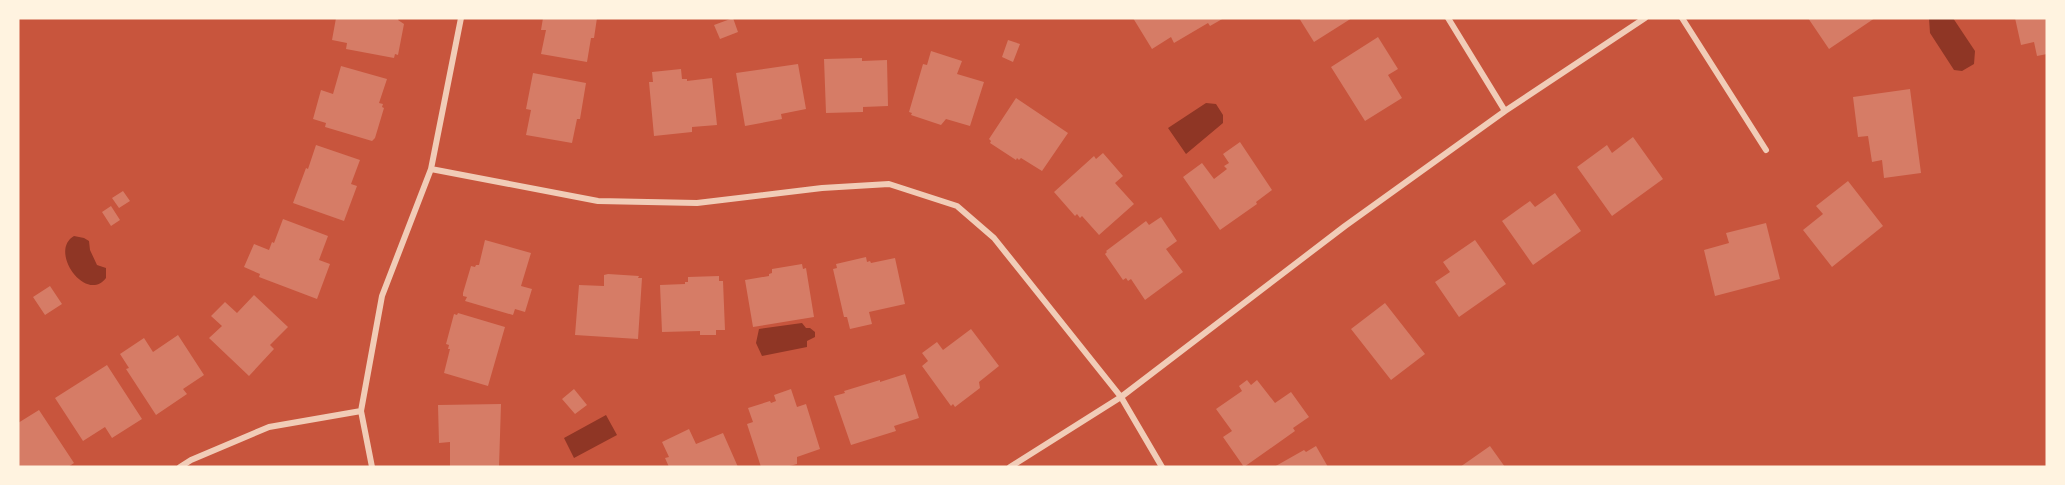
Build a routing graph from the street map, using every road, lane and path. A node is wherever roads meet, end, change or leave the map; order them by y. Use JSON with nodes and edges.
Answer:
{"nodes":[{"id":1,"x":461,"y":18,"type":"edge"},
{"id":2,"x":1448,"y":18,"type":"edge"},
{"id":3,"x":1645,"y":18,"type":"edge"},
{"id":4,"x":1682,"y":18,"type":"edge"},
{"id":5,"x":1505,"y":111,"type":"junction"},
{"id":6,"x":1766,"y":150,"type":"dead end"},
{"id":7,"x":431,"y":169,"type":"junction"},
{"id":8,"x":1121,"y":397,"type":"junction"},
{"id":9,"x":360,"y":411,"type":"junction"},
{"id":10,"x":180,"y":467,"type":"edge"},
{"id":11,"x":372,"y":467,"type":"edge"},
{"id":12,"x":1010,"y":467,"type":"edge"},
{"id":13,"x":1162,"y":467,"type":"edge"}],
"edges":[{"from":1,"to":7,"type":"street"},
{"from":2,"to":5,"type":"street"},
{"from":3,"to":5,"type":"street"},
{"from":4,"to":6,"type":"street"},
{"from":5,"to":8,"type":"street"},
{"from":7,"to":8,"type":"street"},
{"from":7,"to":9,"type":"street"},
{"from":8,"to":12,"type":"street"},
{"from":8,"to":13,"type":"street"},
{"from":9,"to":10,"type":"street"},
{"from":9,"to":11,"type":"street"}]}
